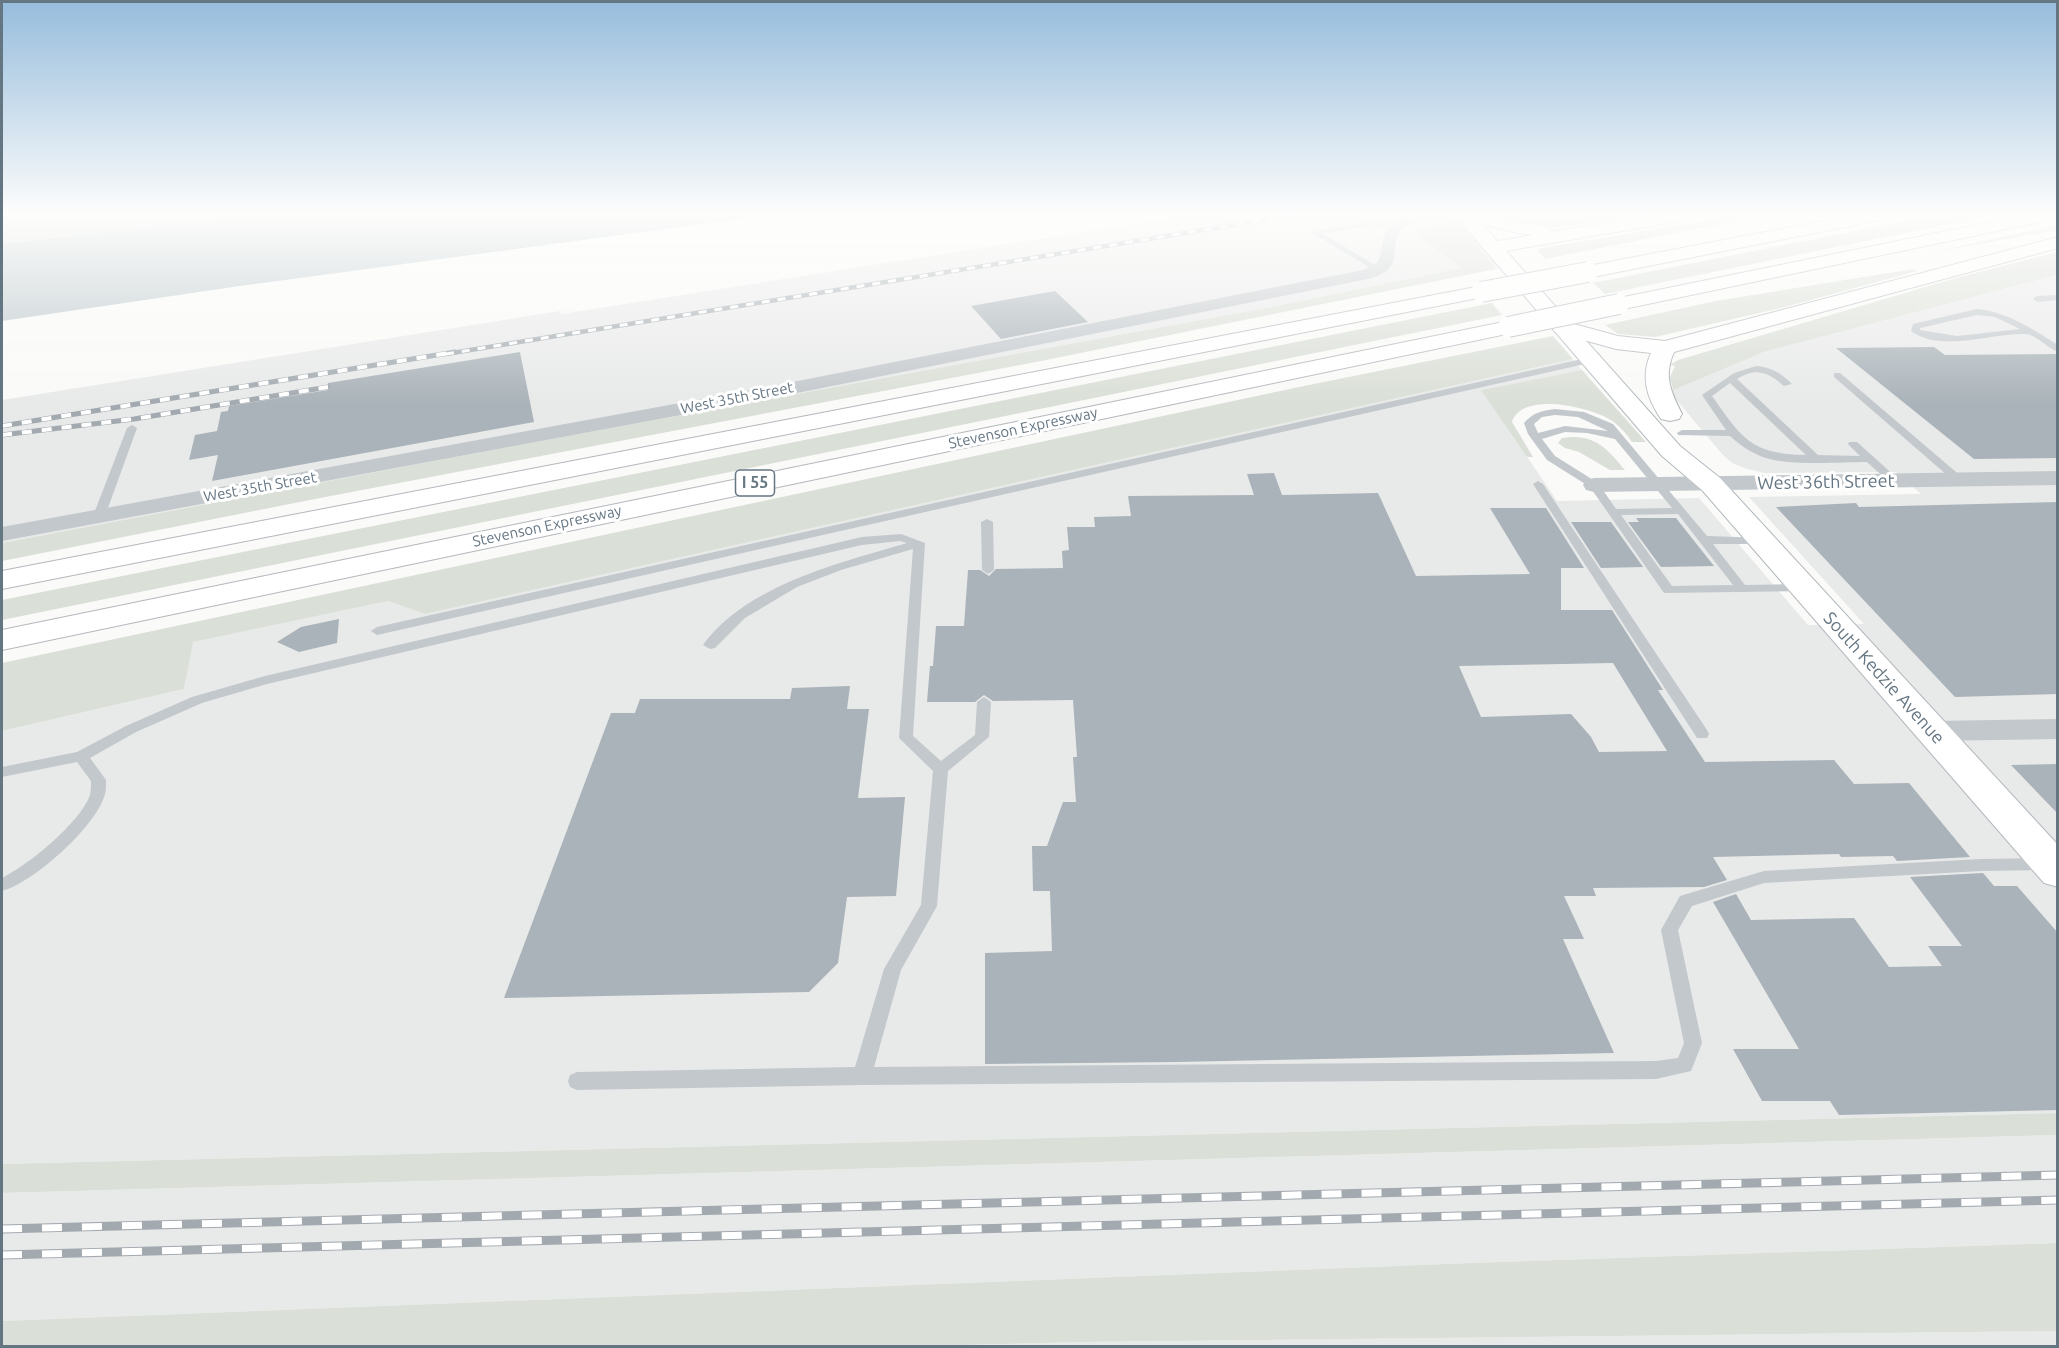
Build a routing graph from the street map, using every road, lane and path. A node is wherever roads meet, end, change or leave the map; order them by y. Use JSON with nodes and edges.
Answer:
{"nodes":[{"id":1,"x":1346,"y":279,"type":"edge"},
{"id":2,"x":1511,"y":279,"type":"edge"},
{"id":3,"x":1527,"y":279,"type":"edge"},
{"id":4,"x":1532,"y":279,"type":"edge"},
{"id":5,"x":1740,"y":279,"type":"edge"},
{"id":6,"x":1812,"y":279,"type":"edge"},
{"id":7,"x":1916,"y":279,"type":"edge"},
{"id":8,"x":2058,"y":297,"type":"edge"},
{"id":9,"x":2037,"y":299,"type":"dead end"},
{"id":10,"x":1628,"y":302,"type":"junction"},
{"id":11,"x":2028,"y":331,"type":"junction"},
{"id":12,"x":1665,"y":348,"type":"junction"},
{"id":13,"x":1595,"y":349,"type":"junction"},
{"id":14,"x":2058,"y":349,"type":"edge"},
{"id":15,"x":1837,"y":375,"type":"dead end"},
{"id":16,"x":1731,"y":379,"type":"junction"},
{"id":17,"x":1787,"y":384,"type":"dead end"},
{"id":18,"x":1676,"y":423,"type":"junction"},
{"id":19,"x":132,"y":428,"type":"dead end"},
{"id":20,"x":1732,"y":432,"type":"junction"},
{"id":21,"x":1536,"y":438,"type":"junction"},
{"id":22,"x":1620,"y":438,"type":"junction"},
{"id":23,"x":1853,"y":444,"type":"dead end"},
{"id":24,"x":1815,"y":458,"type":"junction"},
{"id":25,"x":1870,"y":459,"type":"junction"},
{"id":26,"x":2058,"y":478,"type":"edge"},
{"id":27,"x":1893,"y":480,"type":"junction"},
{"id":28,"x":1959,"y":480,"type":"junction"},
{"id":29,"x":1538,"y":484,"type":"dead end"},
{"id":30,"x":1659,"y":484,"type":"junction"},
{"id":31,"x":1712,"y":484,"type":"junction"},
{"id":32,"x":1594,"y":485,"type":"junction"},
{"id":33,"x":1681,"y":511,"type":"junction"},
{"id":34,"x":1613,"y":512,"type":"junction"},
{"id":35,"x":99,"y":516,"type":"junction"},
{"id":36,"x":987,"y":522,"type":"dead end"},
{"id":37,"x":2,"y":534,"type":"edge"},
{"id":38,"x":1705,"y":540,"type":"junction"},
{"id":39,"x":1761,"y":540,"type":"junction"},
{"id":40,"x":919,"y":543,"type":"junction"},
{"id":41,"x":988,"y":570,"type":"dead end"},
{"id":42,"x":2,"y":580,"type":"edge"},
{"id":43,"x":1804,"y":588,"type":"junction"},
{"id":44,"x":1742,"y":589,"type":"junction"},
{"id":45,"x":377,"y":630,"type":"dead end"},
{"id":46,"x":2,"y":640,"type":"edge"},
{"id":47,"x":710,"y":645,"type":"dead end"},
{"id":48,"x":984,"y":702,"type":"dead end"},
{"id":49,"x":2058,"y":729,"type":"edge"},
{"id":50,"x":1932,"y":730,"type":"junction"},
{"id":51,"x":1702,"y":734,"type":"dead end"},
{"id":52,"x":81,"y":756,"type":"junction"},
{"id":53,"x":941,"y":769,"type":"junction"},
{"id":54,"x":2,"y":772,"type":"edge"},
{"id":55,"x":2054,"y":868,"type":"edge"},
{"id":56,"x":2,"y":885,"type":"edge"},
{"id":57,"x":862,"y":1076,"type":"junction"},
{"id":58,"x":577,"y":1081,"type":"dead end"}],
"edges":[{"from":1,"to":35,"type":"street","name":"West 35th Street"},
{"from":2,"to":42,"type":"main road","bridge":true},
{"from":3,"to":13,"type":"main road","name":"South Kedzie Avenue"},
{"from":4,"to":13,"type":"main road","name":"South Kedzie Avenue"},
{"from":5,"to":10,"type":"main road","name":"Stevenson Expressway","number":"I 55"},
{"from":6,"to":10,"type":"main road"},
{"from":7,"to":12,"type":"main road"},
{"from":8,"to":9,"type":"lane"},
{"from":10,"to":46,"type":"main road","name":"Stevenson Expressway","number":"I 55","bridge":true},
{"from":11,"to":11,"type":"lane"},
{"from":11,"to":14,"type":"lane"},
{"from":12,"to":13,"type":"main road"},
{"from":12,"to":18,"type":"main road"},
{"from":13,"to":18,"type":"main road","name":"South Kedzie Avenue"},
{"from":13,"to":31,"type":"main road","name":"South Kedzie Avenue"},
{"from":13,"to":45,"type":"lane"},
{"from":15,"to":28,"type":"lane"},
{"from":16,"to":17,"type":"lane"},
{"from":16,"to":20,"type":"lane"},
{"from":16,"to":24,"type":"lane"},
{"from":18,"to":20,"type":"lane"},
{"from":18,"to":31,"type":"main road","name":"South Kedzie Avenue"},
{"from":19,"to":35,"type":"lane"},
{"from":20,"to":24,"type":"lane"},
{"from":21,"to":22,"type":"lane"},
{"from":21,"to":22,"type":"lane"},
{"from":21,"to":32,"type":"lane"},
{"from":22,"to":30,"type":"lane"},
{"from":23,"to":25,"type":"lane"},
{"from":24,"to":25,"type":"lane"},
{"from":25,"to":27,"type":"lane"},
{"from":26,"to":28,"type":"street","name":"West 36th Street"},
{"from":27,"to":28,"type":"street","name":"West 36th Street"},
{"from":27,"to":31,"type":"street","name":"West 36th Street"},
{"from":29,"to":51,"type":"lane"},
{"from":30,"to":31,"type":"street","name":"West 36th Street"},
{"from":30,"to":32,"type":"street","name":"West 36th Street"},
{"from":30,"to":33,"type":"lane"},
{"from":31,"to":39,"type":"main road","name":"South Kedzie Avenue"},
{"from":32,"to":34,"type":"lane"},
{"from":33,"to":34,"type":"lane"},
{"from":33,"to":38,"type":"lane"},
{"from":34,"to":44,"type":"lane"},
{"from":35,"to":37,"type":"street","name":"West 35th Street"},
{"from":36,"to":41,"type":"lane"},
{"from":38,"to":39,"type":"lane"},
{"from":38,"to":44,"type":"lane"},
{"from":39,"to":43,"type":"main road","name":"South Kedzie Avenue"},
{"from":40,"to":47,"type":"lane"},
{"from":40,"to":52,"type":"lane"},
{"from":40,"to":53,"type":"lane"},
{"from":43,"to":44,"type":"lane"},
{"from":43,"to":50,"type":"main road","name":"South Kedzie Avenue"},
{"from":48,"to":53,"type":"lane"},
{"from":49,"to":50,"type":"street"},
{"from":50,"to":55,"type":"main road","name":"South Kedzie Avenue"},
{"from":52,"to":54,"type":"lane"},
{"from":52,"to":56,"type":"lane"},
{"from":53,"to":57,"type":"lane"},
{"from":55,"to":57,"type":"lane"},
{"from":57,"to":58,"type":"lane"}]}
